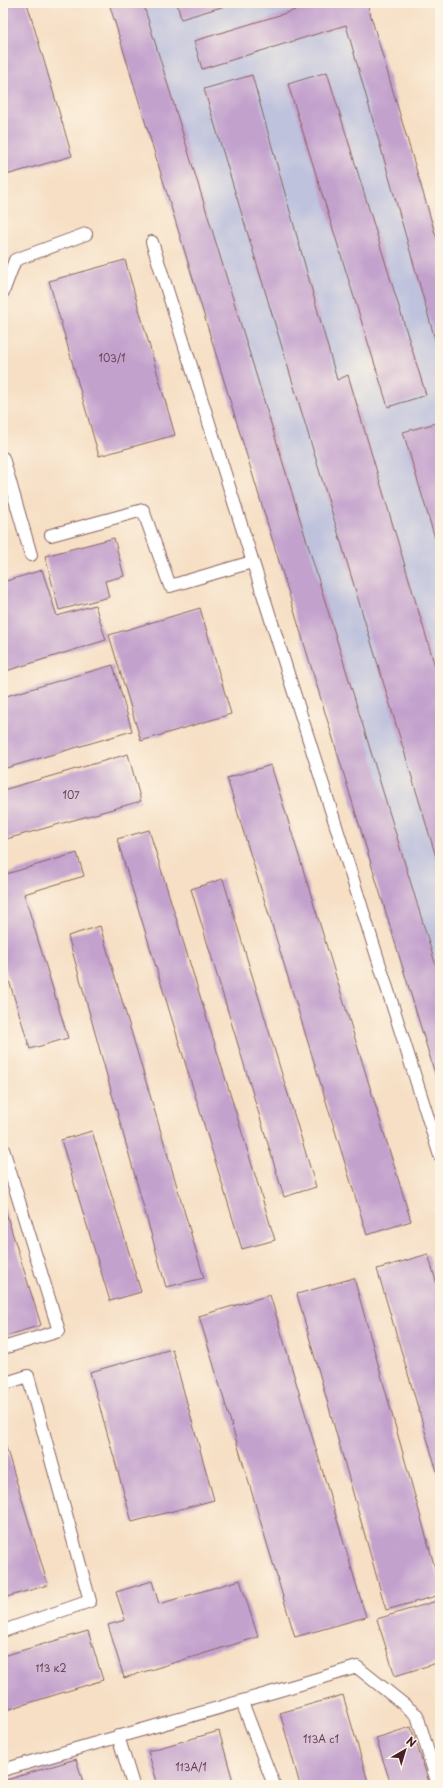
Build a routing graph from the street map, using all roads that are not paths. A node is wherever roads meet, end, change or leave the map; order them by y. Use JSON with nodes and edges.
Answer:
{"nodes":[{"id":1,"x":86,"y":234,"type":"dead end"},
{"id":2,"x":152,"y":242,"type":"dead end"},
{"id":3,"x":3,"y":292,"type":"edge"},
{"id":4,"x":3,"y":458,"type":"edge"},
{"id":5,"x":51,"y":535,"type":"dead end"},
{"id":6,"x":31,"y":555,"type":"dead end"},
{"id":7,"x":252,"y":562,"type":"junction"},
{"id":8,"x":3,"y":1149,"type":"edge"},
{"id":9,"x":440,"y":1156,"type":"edge"},
{"id":10,"x":3,"y":1348,"type":"edge"},
{"id":11,"x":3,"y":1384,"type":"edge"},
{"id":12,"x":3,"y":1631,"type":"edge"},
{"id":13,"x":242,"y":1702,"type":"junction"},
{"id":14,"x":118,"y":1736,"type":"junction"},
{"id":15,"x":3,"y":1770,"type":"edge"},
{"id":16,"x":133,"y":1785,"type":"edge"},
{"id":17,"x":274,"y":1785,"type":"edge"},
{"id":18,"x":438,"y":1785,"type":"edge"}],
"edges":[{"from":1,"to":3,"type":"lane"},
{"from":2,"to":7,"type":"lane"},
{"from":4,"to":6,"type":"lane"},
{"from":5,"to":7,"type":"lane"},
{"from":7,"to":9,"type":"lane"},
{"from":8,"to":10,"type":"lane"},
{"from":11,"to":12,"type":"lane"},
{"from":13,"to":14,"type":"lane"},
{"from":13,"to":17,"type":"lane"},
{"from":13,"to":18,"type":"lane"},
{"from":14,"to":15,"type":"lane"},
{"from":14,"to":16,"type":"lane"}]}
